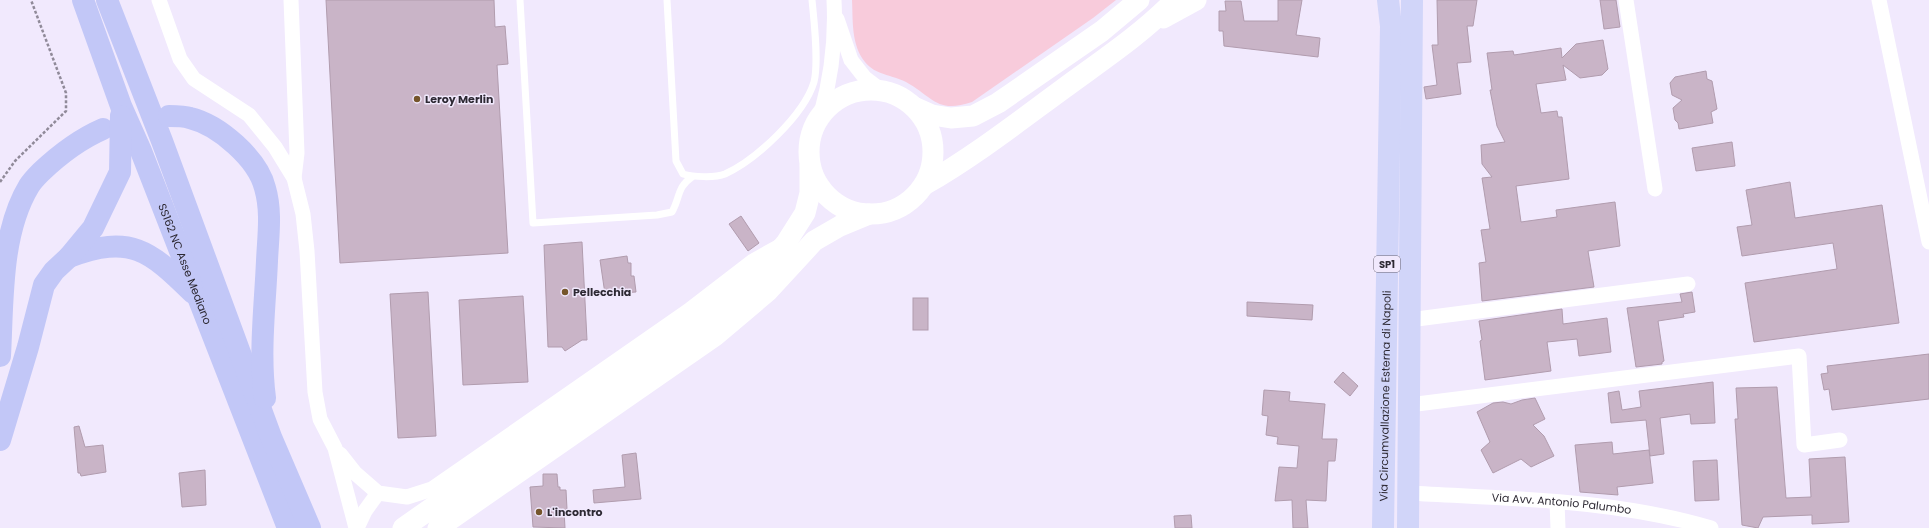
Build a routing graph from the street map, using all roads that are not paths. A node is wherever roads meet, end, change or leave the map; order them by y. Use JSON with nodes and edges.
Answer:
{"nodes":[{"id":1,"x":83,"y":0,"type":"edge"},
{"id":2,"x":107,"y":0,"type":"edge"},
{"id":3,"x":159,"y":0,"type":"edge"},
{"id":4,"x":291,"y":0,"type":"edge"},
{"id":5,"x":520,"y":0,"type":"edge"},
{"id":6,"x":667,"y":0,"type":"edge"},
{"id":7,"x":812,"y":0,"type":"edge"},
{"id":8,"x":1139,"y":0,"type":"edge"},
{"id":9,"x":1175,"y":0,"type":"edge"},
{"id":10,"x":1196,"y":0,"type":"edge"},
{"id":11,"x":1388,"y":0,"type":"edge"},
{"id":12,"x":1412,"y":0,"type":"edge"},
{"id":13,"x":1626,"y":0,"type":"edge"},
{"id":14,"x":1879,"y":0,"type":"edge"},
{"id":15,"x":834,"y":7,"type":"edge"},
{"id":16,"x":1146,"y":27,"type":"junction"},
{"id":17,"x":882,"y":91,"type":"junction"},
{"id":18,"x":121,"y":106,"type":"junction"},
{"id":19,"x":914,"y":107,"type":"junction"},
{"id":20,"x":822,"y":114,"type":"junction"},
{"id":21,"x":169,"y":116,"type":"dead end"},
{"id":22,"x":104,"y":129,"type":"dead end"},
{"id":23,"x":810,"y":166,"type":"junction"},
{"id":24,"x":692,"y":177,"type":"junction"},
{"id":25,"x":294,"y":178,"type":"junction"},
{"id":26,"x":924,"y":185,"type":"junction"},
{"id":27,"x":1655,"y":189,"type":"dead end"},
{"id":28,"x":869,"y":214,"type":"junction"},
{"id":29,"x":1929,"y":242,"type":"edge"},
{"id":30,"x":786,"y":243,"type":"junction"},
{"id":31,"x":69,"y":257,"type":"junction"},
{"id":32,"x":1688,"y":284,"type":"dead end"},
{"id":33,"x":197,"y":297,"type":"junction"},
{"id":34,"x":1409,"y":320,"type":"junction"},
{"id":35,"x":0,"y":356,"type":"edge"},
{"id":36,"x":1410,"y":405,"type":"junction"},
{"id":37,"x":271,"y":437,"type":"junction"},
{"id":38,"x":0,"y":440,"type":"edge"},
{"id":39,"x":1840,"y":440,"type":"dead end"},
{"id":40,"x":334,"y":448,"type":"junction"},
{"id":41,"x":378,"y":493,"type":"junction"},
{"id":42,"x":1409,"y":493,"type":"junction"},
{"id":43,"x":286,"y":497,"type":"junction"},
{"id":44,"x":1557,"y":502,"type":"junction"},
{"id":45,"x":288,"y":528,"type":"edge"},
{"id":46,"x":310,"y":528,"type":"edge"},
{"id":47,"x":357,"y":528,"type":"edge"},
{"id":48,"x":404,"y":528,"type":"edge"},
{"id":49,"x":438,"y":528,"type":"edge"},
{"id":50,"x":1383,"y":528,"type":"edge"},
{"id":51,"x":1408,"y":528,"type":"edge"},
{"id":52,"x":1558,"y":528,"type":"edge"},
{"id":53,"x":1711,"y":528,"type":"edge"}],
"edges":[{"from":1,"to":18,"type":"highway","name":"SS162 NC Asse Mediano"},
{"from":2,"to":37,"type":"highway","name":"SS162 NC Asse Mediano"},
{"from":3,"to":25,"type":"street"},
{"from":4,"to":25,"type":"street"},
{"from":5,"to":24,"type":"lane"},
{"from":6,"to":24,"type":"lane"},
{"from":7,"to":24,"type":"lane"},
{"from":8,"to":19,"type":"main road"},
{"from":9,"to":16,"type":"main road"},
{"from":10,"to":16,"type":"main road"},
{"from":11,"to":50,"type":"main road","name":"Via Circumvallazione Esterna di Napoli","number":"SP1"},
{"from":12,"to":34,"type":"main road","name":"Via Circumvallazione Esterna di Napoli","number":"SP1"},
{"from":13,"to":27,"type":"street"},
{"from":14,"to":29,"type":"street"},
{"from":15,"to":17,"type":"street"},
{"from":15,"to":20,"type":"street"},
{"from":16,"to":26,"type":"main road"},
{"from":17,"to":19,"type":"main road"},
{"from":17,"to":20,"type":"main road"},
{"from":18,"to":31,"type":"highway"},
{"from":18,"to":33,"type":"highway","name":"SS162 NC Asse Mediano"},
{"from":19,"to":26,"type":"main road"},
{"from":20,"to":23,"type":"main road"},
{"from":21,"to":37,"type":"highway"},
{"from":22,"to":35,"type":"highway"},
{"from":23,"to":28,"type":"main road"},
{"from":23,"to":30,"type":"main road"},
{"from":25,"to":40,"type":"street"},
{"from":26,"to":28,"type":"main road"},
{"from":28,"to":49,"type":"main road"},
{"from":30,"to":41,"type":"street"},
{"from":30,"to":48,"type":"main road"},
{"from":31,"to":33,"type":"highway"},
{"from":31,"to":38,"type":"highway"},
{"from":32,"to":34,"type":"street"},
{"from":33,"to":43,"type":"highway","name":"SS162 NC Asse Mediano"},
{"from":34,"to":36,"type":"main road","name":"Via Circumvallazione Esterna di Napoli","number":"SP1"},
{"from":36,"to":39,"type":"street"},
{"from":36,"to":42,"type":"main road","name":"Via Circumvallazione Esterna di Napoli","number":"SP1"},
{"from":37,"to":43,"type":"highway","name":"SS162 NC Asse Mediano"},
{"from":40,"to":41,"type":"street"},
{"from":40,"to":47,"type":"street"},
{"from":41,"to":47,"type":"street"},
{"from":42,"to":44,"type":"street","name":"Via Avv. Antonio Palumbo"},
{"from":42,"to":51,"type":"main road","name":"Via Circumvallazione Esterna di Napoli","number":"SP1"},
{"from":43,"to":45,"type":"highway","name":"SS162 NC Asse Mediano"},
{"from":43,"to":46,"type":"highway","name":"SS162 NC Asse Mediano"},
{"from":44,"to":52,"type":"street"},
{"from":44,"to":53,"type":"street","name":"Via Avv. Antonio Palumbo"}]}
